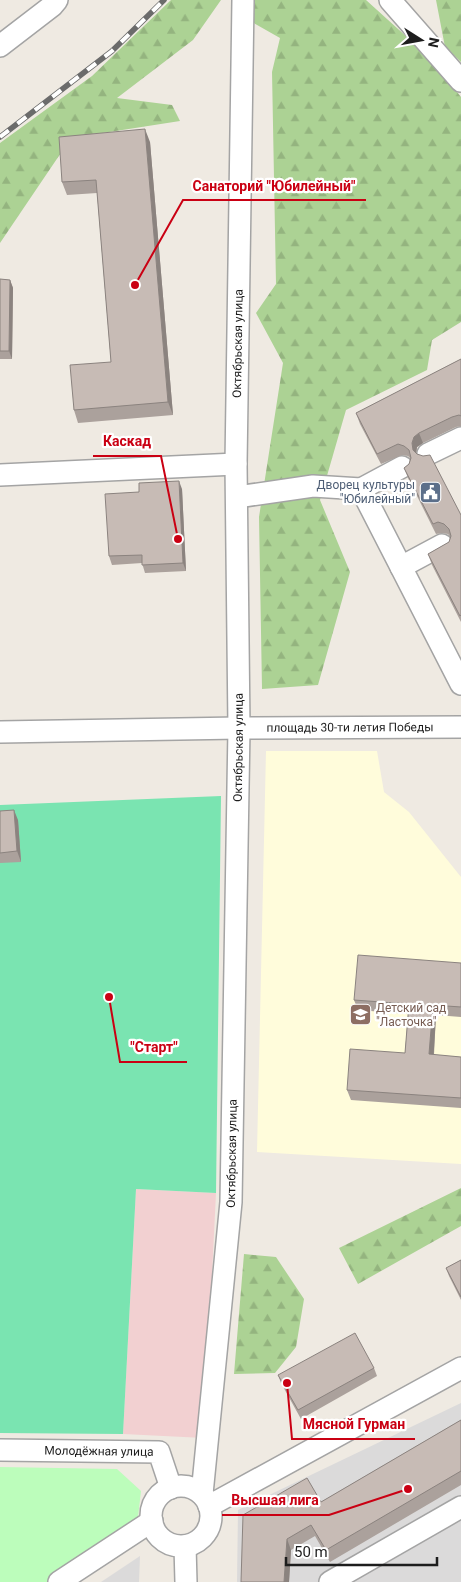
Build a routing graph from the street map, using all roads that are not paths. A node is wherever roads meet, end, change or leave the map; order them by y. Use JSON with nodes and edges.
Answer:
{"nodes":[{"id":1,"x":57,"y":0,"type":"edge"},
{"id":2,"x":243,"y":0,"type":"edge"},
{"id":3,"x":390,"y":0,"type":"edge"},
{"id":4,"x":0,"y":46,"type":"edge"},
{"id":5,"x":461,"y":81,"type":"edge"},
{"id":6,"x":461,"y":438,"type":"edge"},
{"id":7,"x":428,"y":454,"type":"edge"},
{"id":8,"x":236,"y":464,"type":"junction"},
{"id":9,"x":402,"y":467,"type":"edge"},
{"id":10,"x":0,"y":475,"type":"edge"},
{"id":11,"x":361,"y":489,"type":"junction"},
{"id":12,"x":237,"y":497,"type":"junction"},
{"id":13,"x":442,"y":545,"type":"edge"},
{"id":14,"x":401,"y":567,"type":"junction"},
{"id":15,"x":461,"y":684,"type":"edge"},
{"id":16,"x":240,"y":728,"type":"junction"},
{"id":17,"x":0,"y":732,"type":"edge"},
{"id":18,"x":459,"y":732,"type":"edge"},
{"id":19,"x":461,"y":1368,"type":"edge"},
{"id":20,"x":0,"y":1450,"type":"edge"},
{"id":21,"x":171,"y":1488,"type":"junction"},
{"id":22,"x":205,"y":1500,"type":"junction"},
{"id":23,"x":461,"y":1507,"type":"edge"},
{"id":24,"x":152,"y":1521,"type":"junction"},
{"id":25,"x":185,"y":1546,"type":"junction"},
{"id":26,"x":59,"y":1582,"type":"edge"},
{"id":27,"x":186,"y":1582,"type":"edge"},
{"id":28,"x":330,"y":1582,"type":"edge"}],
"edges":[{"from":1,"to":4,"type":"street"},
{"from":2,"to":8,"type":"street","name":"Октябрьская улица"},
{"from":3,"to":5,"type":"street"},
{"from":6,"to":7,"type":"street"},
{"from":8,"to":10,"type":"street"},
{"from":8,"to":12,"type":"street","name":"Октябрьская улица"},
{"from":9,"to":11,"type":"street"},
{"from":11,"to":12,"type":"street"},
{"from":11,"to":14,"type":"street"},
{"from":12,"to":16,"type":"street","name":"Октябрьская улица"},
{"from":13,"to":14,"type":"street"},
{"from":14,"to":15,"type":"street"},
{"from":16,"to":17,"type":"street","name":"площадь 30-ти летия Победы"},
{"from":16,"to":18,"type":"street","name":"площадь 30-ти летия Победы"},
{"from":16,"to":22,"type":"street","name":"Октябрьская улица"},
{"from":19,"to":22,"type":"street"},
{"from":20,"to":21,"type":"street","name":"Молодёжная улица"},
{"from":21,"to":22,"type":"street"},
{"from":21,"to":24,"type":"street"},
{"from":22,"to":25,"type":"street"},
{"from":23,"to":28,"type":"street"},
{"from":24,"to":25,"type":"street"},
{"from":24,"to":26,"type":"street"},
{"from":25,"to":27,"type":"street"}]}
